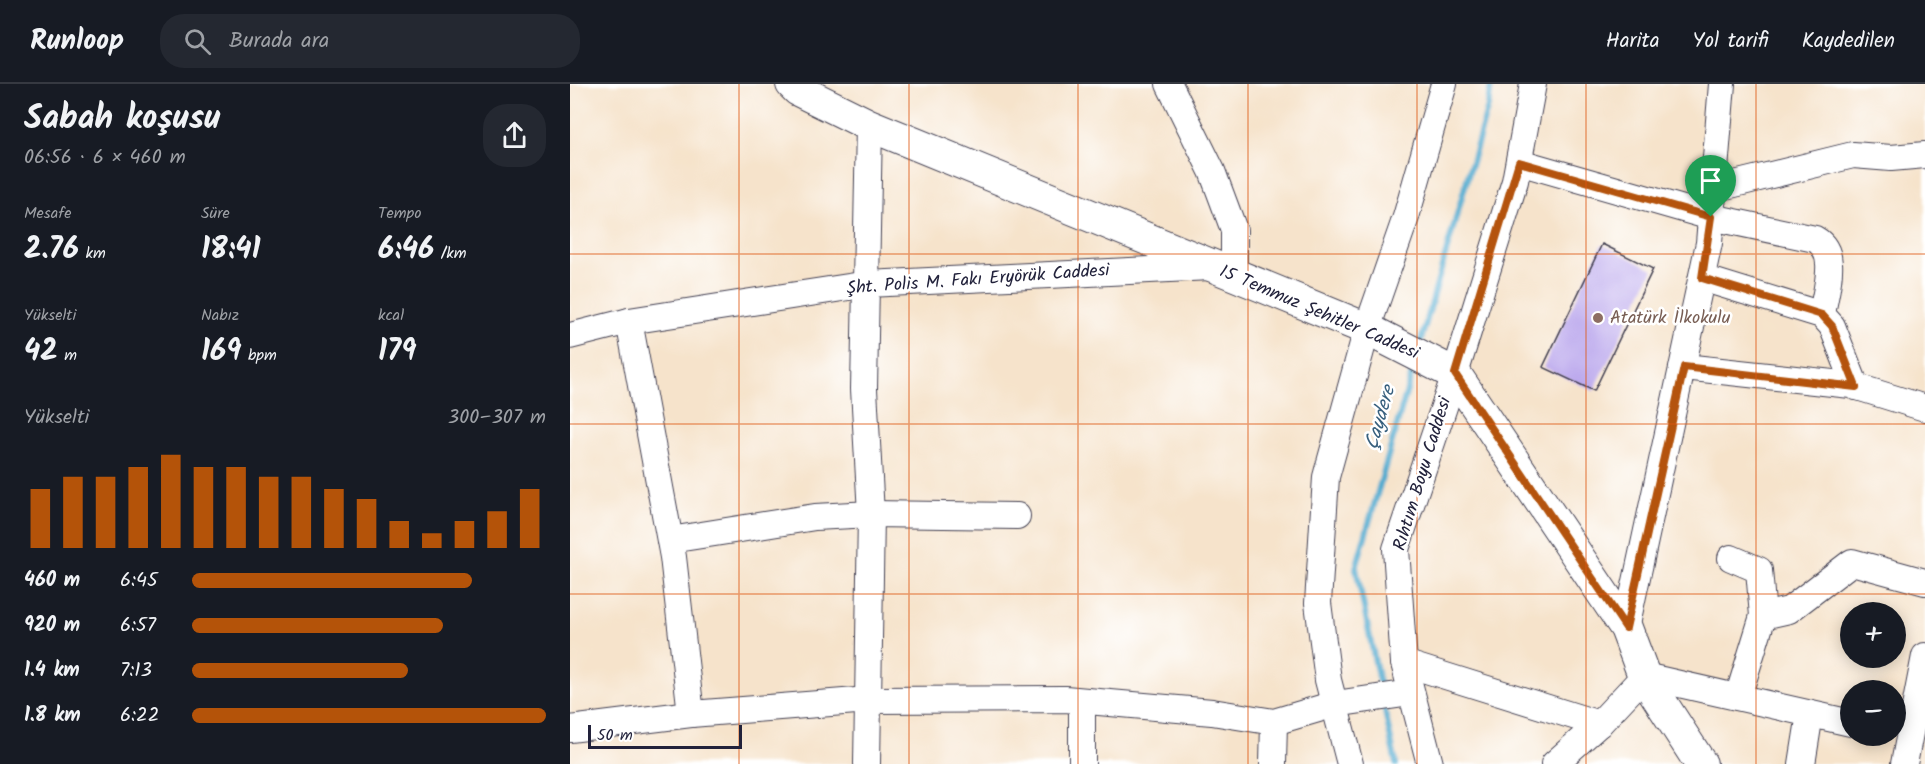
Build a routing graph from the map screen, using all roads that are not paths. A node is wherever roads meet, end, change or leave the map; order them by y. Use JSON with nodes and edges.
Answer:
{"nodes":[{"id":1,"x":1169,"y":84,"type":"edge"},
{"id":2,"x":1444,"y":84,"type":"edge"},
{"id":3,"x":1533,"y":84,"type":"edge"},
{"id":4,"x":1722,"y":84,"type":"edge"},
{"id":5,"x":798,"y":86,"type":"edge"},
{"id":6,"x":869,"y":125,"type":"junction"},
{"id":7,"x":1925,"y":155,"type":"edge"},
{"id":8,"x":1519,"y":162,"type":"junction"},
{"id":9,"x":1714,"y":189,"type":"junction"},
{"id":10,"x":1711,"y":217,"type":"junction"},
{"id":11,"x":1222,"y":271,"type":"junction"},
{"id":12,"x":1702,"y":278,"type":"junction"},
{"id":13,"x":868,"y":284,"type":"junction"},
{"id":14,"x":1822,"y":315,"type":"junction"},
{"id":15,"x":629,"y":321,"type":"junction"},
{"id":16,"x":1377,"y":334,"type":"junction"},
{"id":17,"x":570,"y":336,"type":"edge"},
{"id":18,"x":1684,"y":367,"type":"junction"},
{"id":19,"x":1446,"y":369,"type":"junction"},
{"id":20,"x":1856,"y":387,"type":"junction"},
{"id":21,"x":1925,"y":408,"type":"edge"},
{"id":22,"x":871,"y":514,"type":"junction"},
{"id":23,"x":1017,"y":516,"type":"dead end"},
{"id":24,"x":670,"y":540,"type":"junction"},
{"id":25,"x":1731,"y":558,"type":"dead end"},
{"id":26,"x":1925,"y":582,"type":"edge"},
{"id":27,"x":1763,"y":616,"type":"junction"},
{"id":28,"x":1626,"y":628,"type":"junction"},
{"id":29,"x":1925,"y":656,"type":"edge"},
{"id":30,"x":1404,"y":663,"type":"junction"},
{"id":31,"x":1644,"y":676,"type":"junction"},
{"id":32,"x":1411,"y":693,"type":"junction"},
{"id":33,"x":1738,"y":698,"type":"junction"},
{"id":34,"x":869,"y":700,"type":"junction"},
{"id":35,"x":1082,"y":701,"type":"junction"},
{"id":36,"x":1335,"y":704,"type":"junction"},
{"id":37,"x":692,"y":714,"type":"junction"},
{"id":38,"x":1810,"y":714,"type":"junction"},
{"id":39,"x":1840,"y":721,"type":"edge"},
{"id":40,"x":1274,"y":722,"type":"junction"},
{"id":41,"x":1599,"y":724,"type":"junction"},
{"id":42,"x":570,"y":729,"type":"edge"},
{"id":43,"x":1910,"y":735,"type":"edge"},
{"id":44,"x":867,"y":764,"type":"edge"},
{"id":45,"x":1082,"y":764,"type":"edge"},
{"id":46,"x":1273,"y":764,"type":"edge"},
{"id":47,"x":1350,"y":764,"type":"edge"},
{"id":48,"x":1430,"y":764,"type":"edge"},
{"id":49,"x":1554,"y":764,"type":"edge"},
{"id":50,"x":1701,"y":764,"type":"edge"},
{"id":51,"x":1802,"y":764,"type":"edge"},
{"id":52,"x":1904,"y":764,"type":"edge"}],
"edges":[{"from":1,"to":11,"type":"street"},
{"from":2,"to":16,"type":"street"},
{"from":3,"to":8,"type":"street","name":"Rıhtım Boyu Caddesi"},
{"from":4,"to":9,"type":"street"},
{"from":5,"to":6,"type":"main road","name":"15 Temmuz Şehitler Caddesi"},
{"from":6,"to":11,"type":"main road","name":"15 Temmuz Şehitler Caddesi"},
{"from":6,"to":13,"type":"street"},
{"from":7,"to":9,"type":"street"},
{"from":8,"to":10,"type":"street"},
{"from":8,"to":19,"type":"street","name":"Rıhtım Boyu Caddesi"},
{"from":9,"to":10,"type":"street"},
{"from":10,"to":12,"type":"street"},
{"from":10,"to":14,"type":"street"},
{"from":11,"to":13,"type":"street","name":"Şht. Polis M. Fakı Eryörük Caddesi"},
{"from":11,"to":16,"type":"main road","name":"15 Temmuz Şehitler Caddesi"},
{"from":12,"to":14,"type":"street"},
{"from":12,"to":18,"type":"street"},
{"from":13,"to":15,"type":"street","name":"Şht. Polis M. Fakı Eryörük Caddesi"},
{"from":13,"to":22,"type":"street"},
{"from":14,"to":20,"type":"street"},
{"from":15,"to":17,"type":"street","name":"Şht. Polis M. Fakı Eryörük Caddesi"},
{"from":15,"to":24,"type":"street"},
{"from":16,"to":19,"type":"main road","name":"15 Temmuz Şehitler Caddesi"},
{"from":16,"to":36,"type":"street"},
{"from":18,"to":20,"type":"street"},
{"from":18,"to":28,"type":"street"},
{"from":19,"to":28,"type":"main road","name":"15 Temmuz Şehitler Caddesi"},
{"from":19,"to":30,"type":"street","name":"Rıhtım Boyu Caddesi"},
{"from":20,"to":21,"type":"street"},
{"from":22,"to":23,"type":"street"},
{"from":22,"to":24,"type":"street"},
{"from":22,"to":34,"type":"street"},
{"from":24,"to":37,"type":"street"},
{"from":25,"to":27,"type":"street"},
{"from":26,"to":27,"type":"street"},
{"from":27,"to":33,"type":"street"},
{"from":28,"to":31,"type":"main road","name":"15 Temmuz Şehitler Caddesi"},
{"from":29,"to":43,"type":"street"},
{"from":30,"to":32,"type":"street","name":"Rıhtım Boyu Caddesi"},
{"from":30,"to":41,"type":"street"},
{"from":31,"to":33,"type":"street"},
{"from":31,"to":41,"type":"street"},
{"from":31,"to":50,"type":"main road","name":"15 Temmuz Şehitler Caddesi"},
{"from":32,"to":36,"type":"street"},
{"from":32,"to":48,"type":"street","name":"Rıhtım Boyu Caddesi"},
{"from":33,"to":38,"type":"street"},
{"from":34,"to":35,"type":"street"},
{"from":34,"to":37,"type":"street"},
{"from":34,"to":44,"type":"street"},
{"from":35,"to":40,"type":"street"},
{"from":35,"to":45,"type":"street"},
{"from":36,"to":40,"type":"street"},
{"from":36,"to":47,"type":"street"},
{"from":37,"to":42,"type":"street"},
{"from":38,"to":39,"type":"street"},
{"from":38,"to":51,"type":"street"},
{"from":40,"to":46,"type":"street"},
{"from":41,"to":49,"type":"street"},
{"from":43,"to":52,"type":"street"}]}
